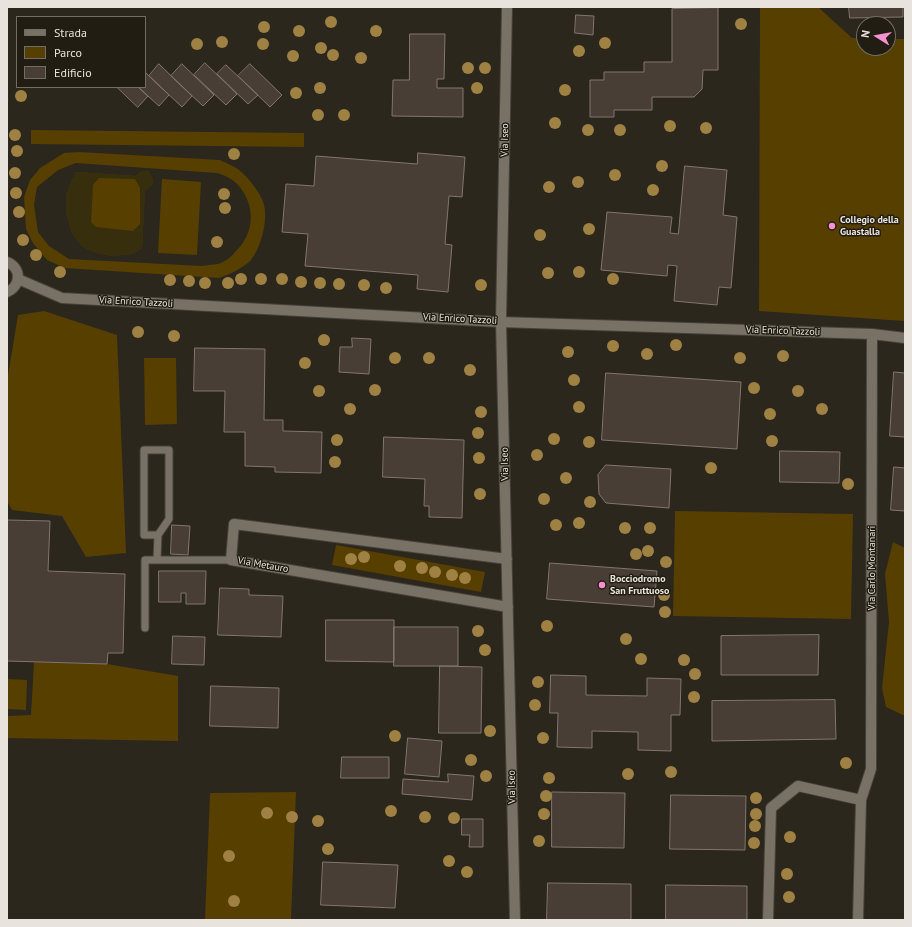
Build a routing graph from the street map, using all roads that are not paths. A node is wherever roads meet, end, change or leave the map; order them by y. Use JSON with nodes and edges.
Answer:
{"nodes":[{"id":1,"x":507,"y":7,"type":"edge"},
{"id":2,"x":8,"y":261,"type":"edge"},
{"id":3,"x":18,"y":279,"type":"junction"},
{"id":4,"x":7,"y":292,"type":"edge"},
{"id":5,"x":502,"y":322,"type":"junction"},
{"id":6,"x":872,"y":334,"type":"junction"},
{"id":7,"x":905,"y":338,"type":"edge"},
{"id":8,"x":158,"y":535,"type":"junction"},
{"id":9,"x":507,"y":559,"type":"junction"},
{"id":10,"x":157,"y":560,"type":"junction"},
{"id":11,"x":231,"y":560,"type":"junction"},
{"id":12,"x":508,"y":607,"type":"junction"},
{"id":13,"x":145,"y":628,"type":"dead end"},
{"id":14,"x":861,"y":800,"type":"junction"},
{"id":15,"x":515,"y":920,"type":"edge"},
{"id":16,"x":768,"y":920,"type":"edge"},
{"id":17,"x":858,"y":920,"type":"edge"}],
"edges":[{"from":1,"to":5,"type":"street","name":"Via Iseo"},
{"from":2,"to":3,"type":"street"},
{"from":3,"to":4,"type":"street"},
{"from":3,"to":5,"type":"street","name":"Via Enrico Tazzoli"},
{"from":5,"to":6,"type":"street","name":"Via Enrico Tazzoli"},
{"from":5,"to":9,"type":"street","name":"Via Iseo"},
{"from":6,"to":7,"type":"street","name":"Via Enrico Tazzoli"},
{"from":6,"to":14,"type":"street","name":"Via Carlo Montanari"},
{"from":8,"to":8,"type":"lane"},
{"from":8,"to":10,"type":"lane"},
{"from":9,"to":11,"type":"street","name":"Via Metauro"},
{"from":9,"to":12,"type":"street","name":"Via Iseo"},
{"from":10,"to":11,"type":"lane"},
{"from":10,"to":13,"type":"lane"},
{"from":11,"to":12,"type":"street","name":"Via Metauro"},
{"from":12,"to":15,"type":"street","name":"Via Iseo"},
{"from":14,"to":16,"type":"street"},
{"from":14,"to":17,"type":"street","name":"Via Carlo Montanari"}]}
